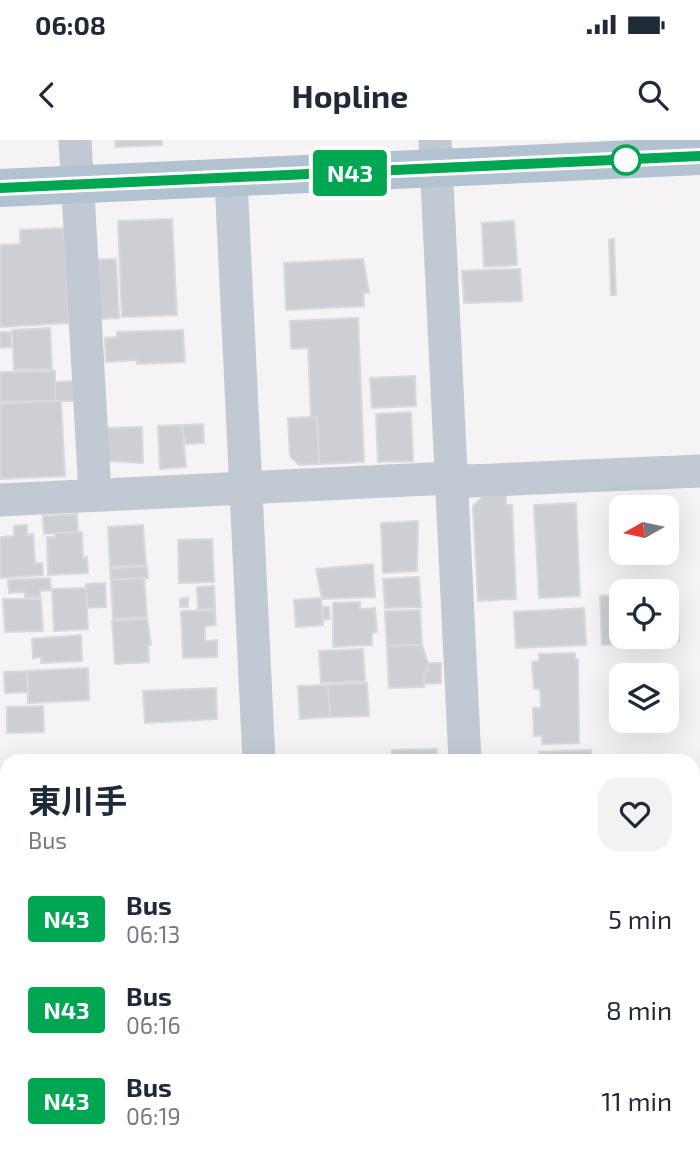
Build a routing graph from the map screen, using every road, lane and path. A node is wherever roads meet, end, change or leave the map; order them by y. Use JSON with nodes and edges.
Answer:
{"nodes":[{"id":1,"x":75,"y":140,"type":"edge"},
{"id":2,"x":436,"y":155,"type":"edge"},
{"id":3,"x":700,"y":156,"type":"edge"},
{"id":4,"x":231,"y":179,"type":"junction"},
{"id":5,"x":79,"y":185,"type":"junction"},
{"id":6,"x":0,"y":188,"type":"edge"},
{"id":7,"x":700,"y":471,"type":"edge"},
{"id":8,"x":450,"y":478,"type":"junction"},
{"id":9,"x":246,"y":485,"type":"junction"},
{"id":10,"x":95,"y":493,"type":"junction"},
{"id":11,"x":0,"y":500,"type":"edge"},
{"id":12,"x":259,"y":754,"type":"edge"},
{"id":13,"x":465,"y":754,"type":"edge"}],
"edges":[{"from":1,"to":5,"type":"street"},
{"from":2,"to":3,"type":"main road"},
{"from":2,"to":4,"type":"main road"},
{"from":2,"to":8,"type":"street"},
{"from":4,"to":5,"type":"main road"},
{"from":4,"to":9,"type":"street"},
{"from":5,"to":6,"type":"main road"},
{"from":5,"to":10,"type":"street"},
{"from":7,"to":8,"type":"street"},
{"from":8,"to":9,"type":"street"},
{"from":8,"to":13,"type":"street"},
{"from":9,"to":10,"type":"street"},
{"from":9,"to":12,"type":"street"},
{"from":10,"to":11,"type":"street"}]}
